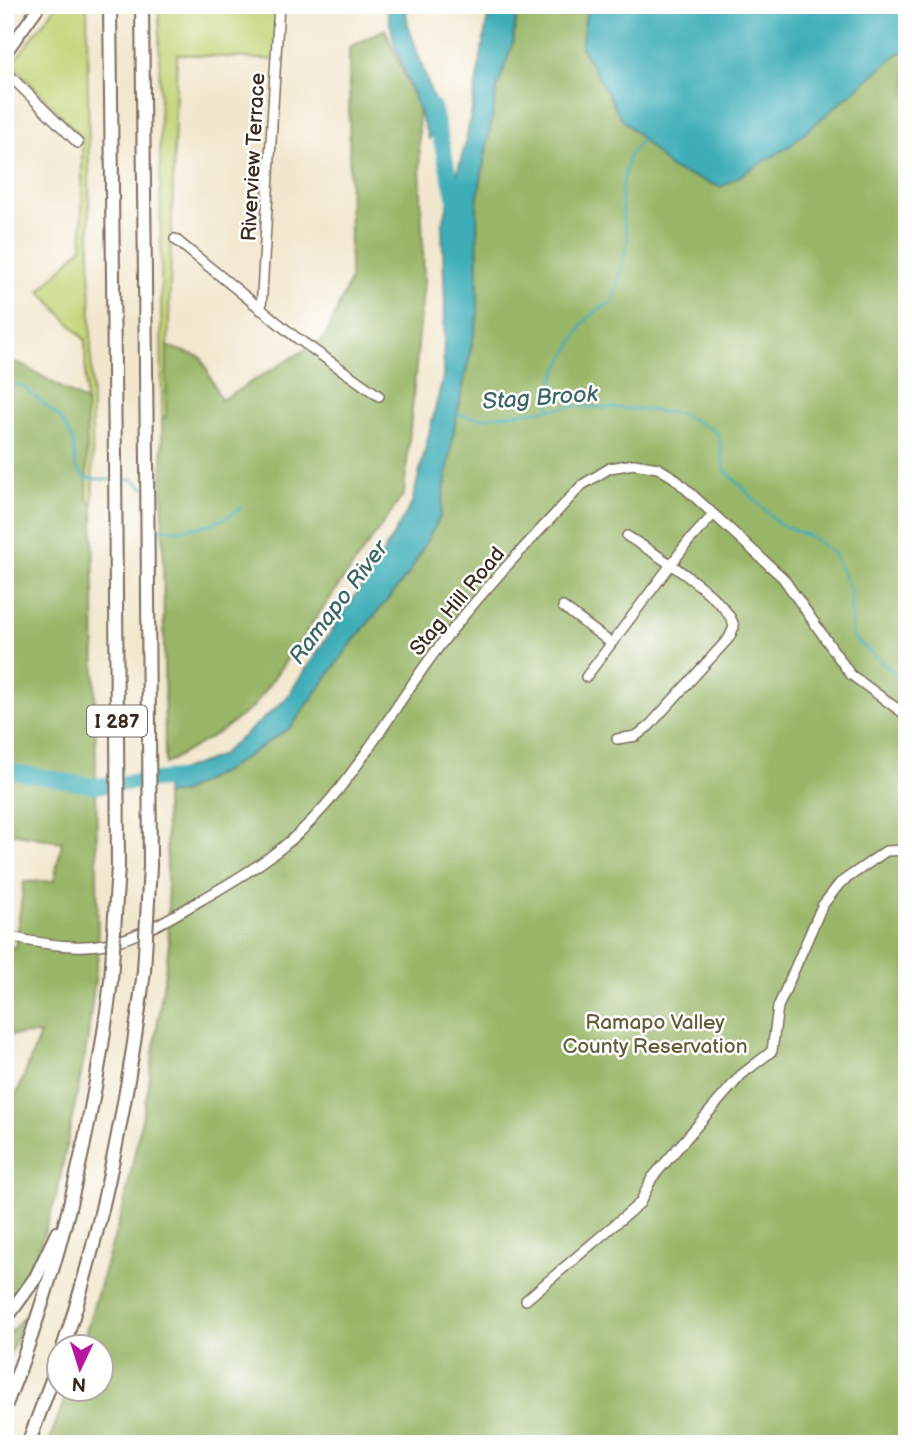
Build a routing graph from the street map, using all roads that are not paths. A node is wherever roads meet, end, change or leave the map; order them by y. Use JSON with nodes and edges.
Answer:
{"nodes":[{"id":1,"x":40,"y":5,"type":"edge"},
{"id":2,"x":110,"y":5,"type":"edge"},
{"id":3,"x":142,"y":5,"type":"edge"},
{"id":4,"x":279,"y":5,"type":"edge"},
{"id":5,"x":5,"y":54,"type":"edge"},
{"id":6,"x":5,"y":71,"type":"edge"},
{"id":7,"x":79,"y":143,"type":"dead end"},
{"id":8,"x":175,"y":239,"type":"dead end"},
{"id":9,"x":261,"y":310,"type":"junction"},
{"id":10,"x":379,"y":396,"type":"dead end"},
{"id":11,"x":713,"y":515,"type":"junction"},
{"id":12,"x":627,"y":536,"type":"dead end"},
{"id":13,"x":672,"y":564,"type":"junction"},
{"id":14,"x":563,"y":607,"type":"dead end"},
{"id":15,"x":611,"y":643,"type":"junction"},
{"id":16,"x":586,"y":677,"type":"dead end"},
{"id":17,"x":907,"y":716,"type":"edge"},
{"id":18,"x":617,"y":739,"type":"dead end"},
{"id":19,"x":907,"y":850,"type":"edge"},
{"id":20,"x":5,"y":936,"type":"edge"},
{"id":21,"x":89,"y":1125,"type":"junction"},
{"id":22,"x":526,"y":1300,"type":"dead end"},
{"id":23,"x":5,"y":1320,"type":"edge"},
{"id":24,"x":67,"y":1334,"type":"edge"},
{"id":25,"x":46,"y":1396,"type":"edge"},
{"id":26,"x":5,"y":1407,"type":"edge"},
{"id":27,"x":28,"y":1444,"type":"edge"}],
"edges":[{"from":1,"to":5,"type":"main road"},
{"from":2,"to":21,"type":"highway","number":"I 287","bridge":true},
{"from":3,"to":24,"type":"highway","number":"I 287","bridge":true},
{"from":4,"to":9,"type":"street","name":"Riverview Terrace"},
{"from":6,"to":7,"type":"street"},
{"from":8,"to":9,"type":"street"},
{"from":9,"to":10,"type":"street"},
{"from":11,"to":13,"type":"street"},
{"from":11,"to":17,"type":"street","name":"Stag Hill Road"},
{"from":11,"to":20,"type":"street","name":"Stag Hill Road"},
{"from":12,"to":13,"type":"street"},
{"from":13,"to":15,"type":"street"},
{"from":13,"to":18,"type":"street"},
{"from":14,"to":15,"type":"street"},
{"from":15,"to":16,"type":"street"},
{"from":19,"to":22,"type":"street"},
{"from":21,"to":23,"type":"highway"},
{"from":21,"to":26,"type":"highway","number":"I 287"},
{"from":25,"to":27,"type":"highway"}]}
